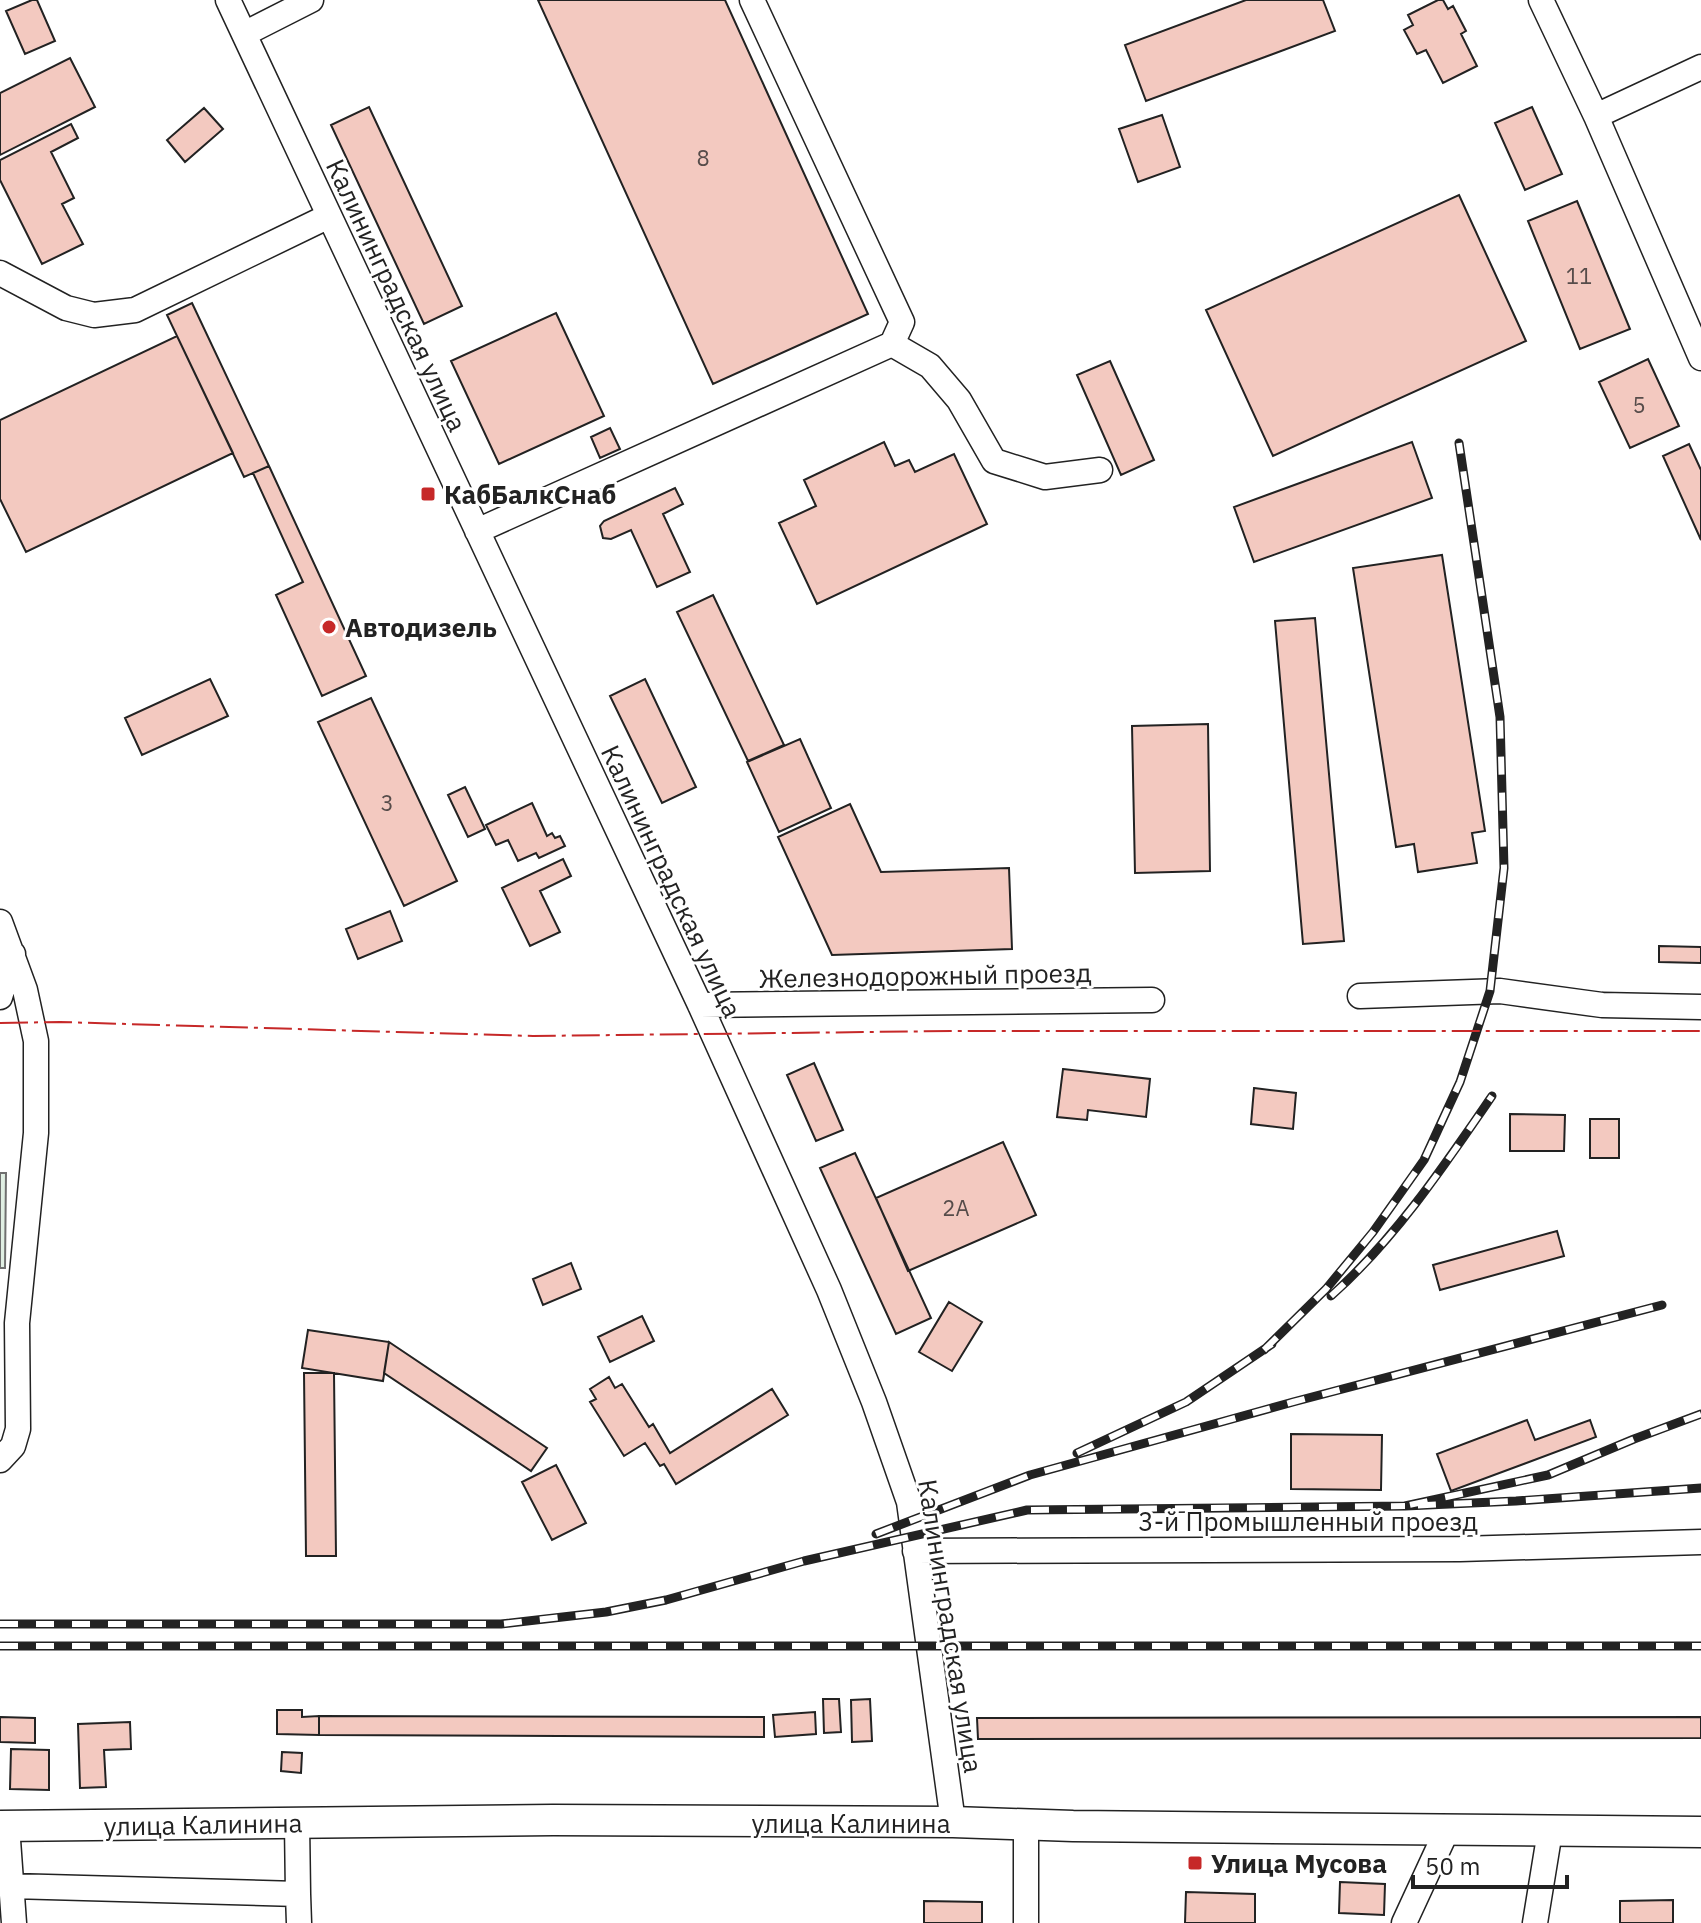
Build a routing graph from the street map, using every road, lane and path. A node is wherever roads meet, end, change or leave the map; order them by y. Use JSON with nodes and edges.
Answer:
{"nodes":[{"id":1,"x":228,"y":0,"type":"edge"},
{"id":2,"x":311,"y":0,"type":"edge"},
{"id":3,"x":752,"y":0,"type":"edge"},
{"id":4,"x":1541,"y":0,"type":"edge"},
{"id":5,"x":244,"y":34,"type":"junction"},
{"id":6,"x":1701,"y":67,"type":"edge"},
{"id":7,"x":1596,"y":116,"type":"junction"},
{"id":8,"x":329,"y":216,"type":"junction"},
{"id":9,"x":0,"y":273,"type":"edge"},
{"id":10,"x":892,"y":344,"type":"junction"},
{"id":11,"x":1701,"y":358,"type":"edge"},
{"id":12,"x":1100,"y":470,"type":"dead end"},
{"id":13,"x":477,"y":531,"type":"junction"},
{"id":14,"x":0,"y":922,"type":"edge"},
{"id":15,"x":13,"y":954,"type":"junction"},
{"id":16,"x":1360,"y":996,"type":"dead end"},
{"id":17,"x":0,"y":997,"type":"edge"},
{"id":18,"x":1152,"y":1000,"type":"dead end"},
{"id":19,"x":700,"y":1005,"type":"junction"},
{"id":20,"x":1701,"y":1007,"type":"edge"},
{"id":21,"x":9,"y":1312,"type":"edge"},
{"id":22,"x":9,"y":1368,"type":"edge"},
{"id":23,"x":0,"y":1460,"type":"edge"},
{"id":24,"x":1701,"y":1542,"type":"edge"},
{"id":25,"x":915,"y":1551,"type":"junction"},
{"id":26,"x":953,"y":1822,"type":"junction"},
{"id":27,"x":297,"y":1823,"type":"junction"},
{"id":28,"x":1026,"y":1824,"type":"junction"},
{"id":29,"x":4,"y":1826,"type":"edge"},
{"id":30,"x":1447,"y":1830,"type":"junction"},
{"id":31,"x":1550,"y":1831,"type":"junction"},
{"id":32,"x":1701,"y":1832,"type":"edge"},
{"id":33,"x":11,"y":1886,"type":"junction"},
{"id":34,"x":298,"y":1894,"type":"junction"},
{"id":35,"x":14,"y":1923,"type":"edge"},
{"id":36,"x":299,"y":1923,"type":"edge"},
{"id":37,"x":1026,"y":1923,"type":"edge"},
{"id":38,"x":1404,"y":1923,"type":"edge"},
{"id":39,"x":1535,"y":1923,"type":"edge"}],
"edges":[{"from":1,"to":5,"type":"street","name":"Калининградская улица"},
{"from":2,"to":5,"type":"street"},
{"from":3,"to":10,"type":"street"},
{"from":4,"to":7,"type":"street"},
{"from":5,"to":8,"type":"street","name":"Калининградская улица"},
{"from":6,"to":7,"type":"street"},
{"from":7,"to":11,"type":"street"},
{"from":8,"to":9,"type":"street"},
{"from":8,"to":13,"type":"street","name":"Калининградская улица"},
{"from":10,"to":12,"type":"street"},
{"from":10,"to":13,"type":"street"},
{"from":13,"to":19,"type":"street","name":"Калининградская улица"},
{"from":14,"to":15,"type":"street"},
{"from":15,"to":17,"type":"street"},
{"from":15,"to":21,"type":"street"},
{"from":16,"to":20,"type":"street"},
{"from":18,"to":19,"type":"street","name":"Железнодорожный проезд"},
{"from":19,"to":25,"type":"street","name":"Калининградская улица"},
{"from":21,"to":22,"type":"street"},
{"from":22,"to":23,"type":"street"},
{"from":24,"to":25,"type":"street","name":"3-й Промышленный проезд"},
{"from":25,"to":26,"type":"street","name":"Калининградская улица"},
{"from":26,"to":27,"type":"main road","name":"улица Калинина"},
{"from":26,"to":28,"type":"main road","name":"улица Калинина"},
{"from":27,"to":29,"type":"main road","name":"улица Калинина"},
{"from":27,"to":34,"type":"street"},
{"from":28,"to":30,"type":"main road","name":"улица Калинина"},
{"from":28,"to":37,"type":"street"},
{"from":29,"to":33,"type":"street"},
{"from":30,"to":31,"type":"main road","name":"улица Калинина"},
{"from":30,"to":38,"type":"street"},
{"from":31,"to":32,"type":"main road","name":"улица Калинина"},
{"from":31,"to":39,"type":"street"},
{"from":33,"to":34,"type":"street"},
{"from":33,"to":35,"type":"street"},
{"from":34,"to":36,"type":"street"}]}
